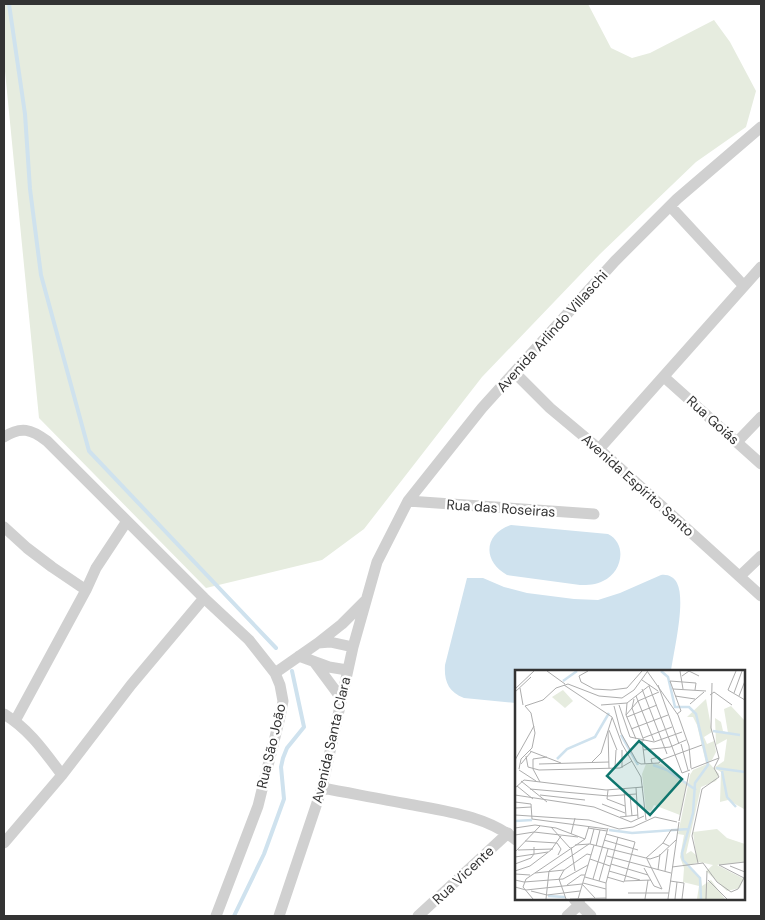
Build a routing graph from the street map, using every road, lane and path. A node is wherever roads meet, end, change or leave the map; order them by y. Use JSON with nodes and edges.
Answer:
{"nodes":[{"id":1,"x":761,"y":127,"type":"edge"},
{"id":2,"x":670,"y":206,"type":"junction"},
{"id":3,"x":761,"y":267,"type":"edge"},
{"id":4,"x":744,"y":286,"type":"junction"},
{"id":5,"x":514,"y":373,"type":"junction"},
{"id":6,"x":664,"y":376,"type":"junction"},
{"id":7,"x":761,"y":417,"type":"edge"},
{"id":8,"x":4,"y":437,"type":"edge"},
{"id":9,"x":737,"y":442,"type":"junction"},
{"id":10,"x":599,"y":449,"type":"junction"},
{"id":11,"x":761,"y":464,"type":"edge"},
{"id":12,"x":408,"y":501,"type":"junction"},
{"id":13,"x":594,"y":514,"type":"dead end"},
{"id":14,"x":127,"y":521,"type":"junction"},
{"id":15,"x":4,"y":527,"type":"edge"},
{"id":16,"x":761,"y":556,"type":"edge"},
{"id":17,"x":376,"y":562,"type":"joint"},
{"id":18,"x":740,"y":576,"type":"junction"},
{"id":19,"x":86,"y":590,"type":"junction"},
{"id":20,"x":761,"y":596,"type":"edge"},
{"id":21,"x":204,"y":598,"type":"junction"},
{"id":22,"x":366,"y":600,"type":"junction"},
{"id":23,"x":318,"y":643,"type":"junction"},
{"id":24,"x":352,"y":647,"type":"junction"},
{"id":25,"x":299,"y":656,"type":"junction"},
{"id":26,"x":315,"y":663,"type":"junction"},
{"id":27,"x":347,"y":670,"type":"junction"},
{"id":28,"x":275,"y":673,"type":"junction"},
{"id":29,"x":341,"y":698,"type":"junction"},
{"id":30,"x":4,"y":714,"type":"edge"},
{"id":31,"x":15,"y":721,"type":"junction"},
{"id":32,"x":62,"y":775,"type":"junction"},
{"id":33,"x":322,"y":788,"type":"junction"},
{"id":34,"x":512,"y":837,"type":"edge"},
{"id":35,"x":4,"y":843,"type":"edge"},
{"id":36,"x":577,"y":902,"type":"edge"},
{"id":37,"x":216,"y":916,"type":"edge"},
{"id":38,"x":279,"y":916,"type":"edge"},
{"id":39,"x":418,"y":916,"type":"edge"},
{"id":40,"x":566,"y":916,"type":"edge"},
{"id":41,"x":591,"y":916,"type":"edge"}],
"edges":[{"from":1,"to":2,"type":"street","name":"Avenida Arlindo Villaschi"},
{"from":2,"to":4,"type":"street"},
{"from":2,"to":5,"type":"street","name":"Avenida Arlindo Villaschi"},
{"from":3,"to":4,"type":"street"},
{"from":4,"to":6,"type":"street"},
{"from":5,"to":10,"type":"street","name":"Avenida Espírito Santo"},
{"from":5,"to":12,"type":"street","name":"Avenida Arlindo Villaschi"},
{"from":6,"to":9,"type":"street","name":"Rua Goiás"},
{"from":6,"to":10,"type":"street"},
{"from":7,"to":9,"type":"street"},
{"from":8,"to":14,"type":"street","name":"Rua São João"},
{"from":9,"to":11,"type":"street","name":"Rua Goiás"},
{"from":10,"to":18,"type":"street","name":"Avenida Espírito Santo"},
{"from":12,"to":13,"type":"street","name":"Rua das Roseiras"},
{"from":12,"to":17,"type":"street","name":"Avenida Arlindo Villaschi"},
{"from":14,"to":19,"type":"street"},
{"from":14,"to":21,"type":"street","name":"Rua São João"},
{"from":15,"to":19,"type":"street"},
{"from":16,"to":18,"type":"street"},
{"from":17,"to":22,"type":"street","name":"Avenida Santa Clara"},
{"from":18,"to":20,"type":"street","name":"Avenida Espírito Santo"},
{"from":19,"to":31,"type":"street"},
{"from":21,"to":28,"type":"street","name":"Rua São João"},
{"from":21,"to":32,"type":"street"},
{"from":22,"to":23,"type":"street"},
{"from":22,"to":24,"type":"street","name":"Avenida Santa Clara"},
{"from":23,"to":24,"type":"street"},
{"from":23,"to":25,"type":"street"},
{"from":24,"to":27,"type":"street","name":"Avenida Santa Clara"},
{"from":25,"to":26,"type":"street"},
{"from":25,"to":28,"type":"street"},
{"from":26,"to":27,"type":"street"},
{"from":26,"to":29,"type":"street"},
{"from":27,"to":29,"type":"street","name":"Avenida Santa Clara"},
{"from":28,"to":37,"type":"street","name":"Rua São João"},
{"from":29,"to":33,"type":"street","name":"Avenida Santa Clara"},
{"from":30,"to":31,"type":"street"},
{"from":31,"to":32,"type":"street"},
{"from":32,"to":35,"type":"street"},
{"from":33,"to":34,"type":"street"},
{"from":33,"to":38,"type":"street","name":"Avenida Santa Clara"},
{"from":34,"to":39,"type":"street","name":"Rua Vicente"},
{"from":36,"to":40,"type":"street"},
{"from":36,"to":41,"type":"street"}]}
